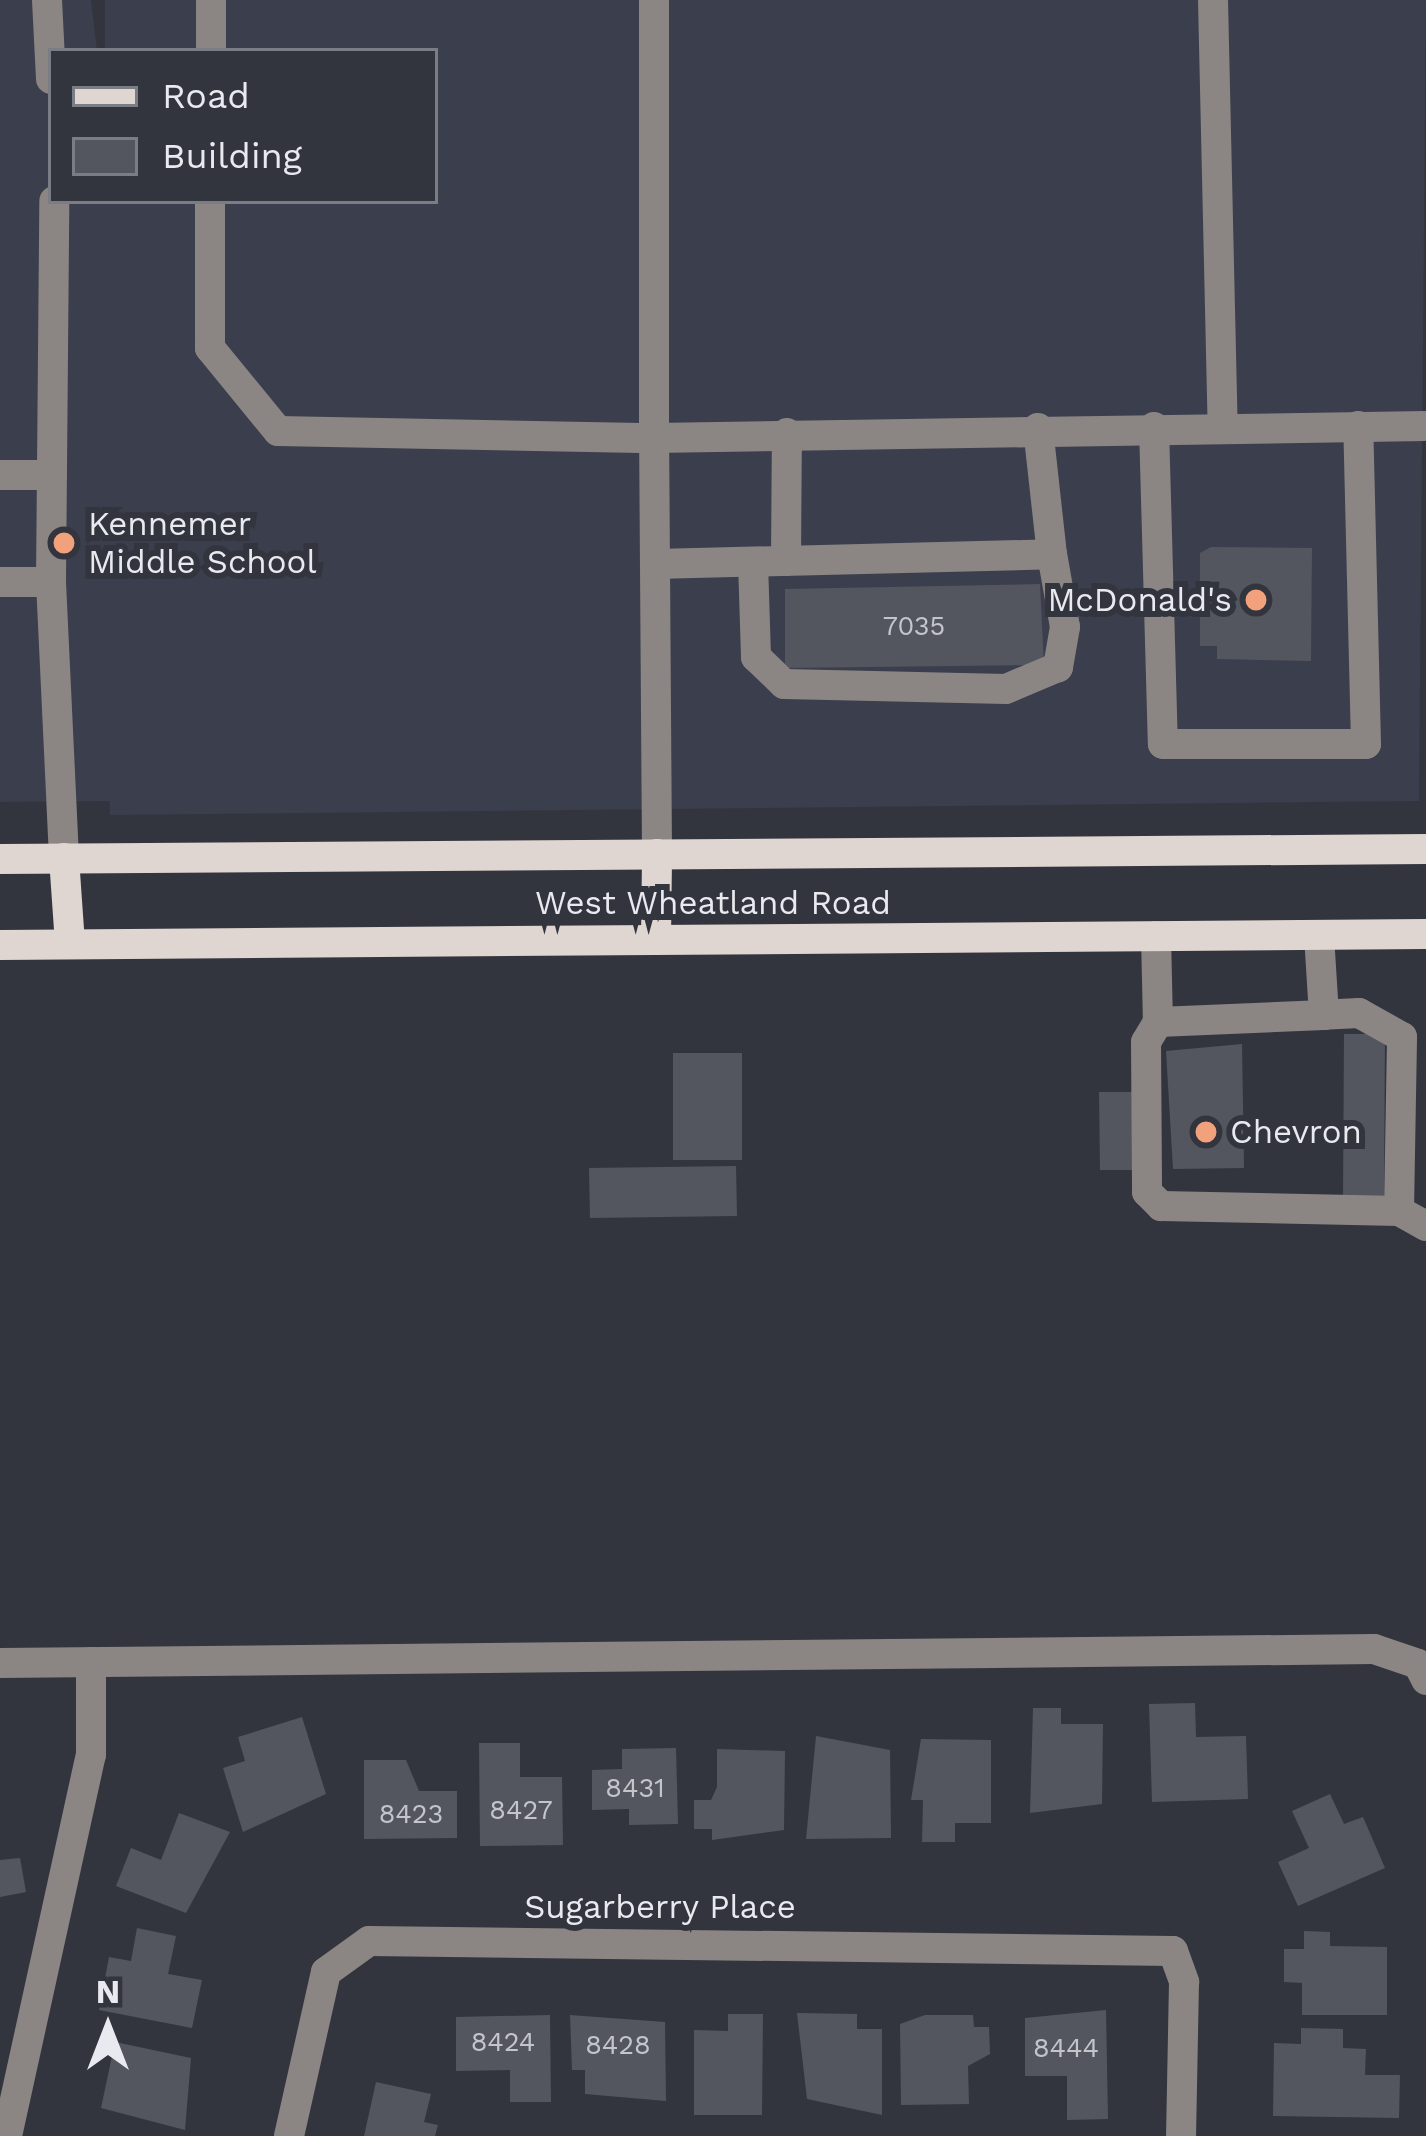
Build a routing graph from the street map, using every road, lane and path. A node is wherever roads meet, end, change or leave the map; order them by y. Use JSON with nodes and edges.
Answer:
{"nodes":[{"id":1,"x":47,"y":0,"type":"edge"},
{"id":2,"x":211,"y":0,"type":"edge"},
{"id":3,"x":654,"y":0,"type":"edge"},
{"id":4,"x":1214,"y":0,"type":"edge"},
{"id":5,"x":49,"y":48,"type":"edge"},
{"id":6,"x":211,"y":48,"type":"edge"},
{"id":7,"x":54,"y":204,"type":"edge"},
{"id":8,"x":210,"y":204,"type":"edge"},
{"id":9,"x":1358,"y":426,"type":"junction"},
{"id":10,"x":1426,"y":426,"type":"edge"},
{"id":11,"x":1154,"y":427,"type":"junction"},
{"id":12,"x":1223,"y":427,"type":"junction"},
{"id":13,"x":1039,"y":428,"type":"junction"},
{"id":14,"x":787,"y":434,"type":"junction"},
{"id":15,"x":654,"y":438,"type":"junction"},
{"id":16,"x":0,"y":475,"type":"edge"},
{"id":17,"x":52,"y":475,"type":"junction"},
{"id":18,"x":1052,"y":554,"type":"junction"},
{"id":19,"x":786,"y":561,"type":"junction"},
{"id":20,"x":752,"y":562,"type":"junction"},
{"id":21,"x":655,"y":564,"type":"junction"},
{"id":22,"x":0,"y":582,"type":"edge"},
{"id":23,"x":51,"y":582,"type":"junction"},
{"id":24,"x":1426,"y":849,"type":"edge"},
{"id":25,"x":657,"y":854,"type":"junction"},
{"id":26,"x":64,"y":858,"type":"junction"},
{"id":27,"x":0,"y":859,"type":"edge"},
{"id":28,"x":1426,"y":934,"type":"edge"},
{"id":29,"x":1319,"y":935,"type":"junction"},
{"id":30,"x":1156,"y":936,"type":"junction"},
{"id":31,"x":656,"y":940,"type":"junction"},
{"id":32,"x":70,"y":944,"type":"junction"},
{"id":33,"x":0,"y":945,"type":"edge"},
{"id":34,"x":1324,"y":1015,"type":"junction"},
{"id":35,"x":1158,"y":1022,"type":"junction"},
{"id":36,"x":1414,"y":1066,"type":"edge"},
{"id":37,"x":1413,"y":1218,"type":"edge"},
{"id":38,"x":91,"y":1662,"type":"junction"},
{"id":39,"x":0,"y":1663,"type":"edge"},
{"id":40,"x":1426,"y":1680,"type":"edge"},
{"id":41,"x":7,"y":2136,"type":"edge"},
{"id":42,"x":289,"y":2136,"type":"edge"},
{"id":43,"x":1180,"y":2136,"type":"edge"}],
"edges":[{"from":1,"to":5,"type":"street"},
{"from":2,"to":6,"type":"street"},
{"from":3,"to":15,"type":"street"},
{"from":4,"to":12,"type":"street"},
{"from":7,"to":17,"type":"street"},
{"from":8,"to":15,"type":"street"},
{"from":9,"to":10,"type":"street"},
{"from":9,"to":11,"type":"street"},
{"from":9,"to":12,"type":"street"},
{"from":11,"to":12,"type":"street"},
{"from":11,"to":13,"type":"street"},
{"from":13,"to":14,"type":"street"},
{"from":13,"to":18,"type":"street"},
{"from":14,"to":15,"type":"street"},
{"from":14,"to":19,"type":"street"},
{"from":15,"to":21,"type":"street"},
{"from":16,"to":17,"type":"street"},
{"from":17,"to":23,"type":"street"},
{"from":18,"to":19,"type":"street"},
{"from":18,"to":20,"type":"street"},
{"from":19,"to":20,"type":"street"},
{"from":20,"to":21,"type":"street"},
{"from":21,"to":25,"type":"street"},
{"from":22,"to":23,"type":"street"},
{"from":23,"to":26,"type":"street"},
{"from":24,"to":25,"type":"main road","name":"West Wheatland Road"},
{"from":25,"to":26,"type":"main road","name":"West Wheatland Road"},
{"from":25,"to":31,"type":"main road"},
{"from":26,"to":27,"type":"main road","name":"West Wheatland Road"},
{"from":26,"to":32,"type":"main road"},
{"from":28,"to":29,"type":"main road","name":"West Wheatland Road"},
{"from":29,"to":30,"type":"main road","name":"West Wheatland Road"},
{"from":29,"to":34,"type":"street"},
{"from":30,"to":31,"type":"main road","name":"West Wheatland Road"},
{"from":30,"to":35,"type":"street"},
{"from":31,"to":32,"type":"main road","name":"West Wheatland Road"},
{"from":32,"to":33,"type":"main road","name":"West Wheatland Road"},
{"from":34,"to":35,"type":"street"},
{"from":34,"to":36,"type":"street"},
{"from":35,"to":37,"type":"street"},
{"from":36,"to":37,"type":"street"},
{"from":38,"to":39,"type":"street"},
{"from":38,"to":40,"type":"street"},
{"from":38,"to":41,"type":"street"},
{"from":42,"to":43,"type":"street","name":"Sugarberry Place"}]}
